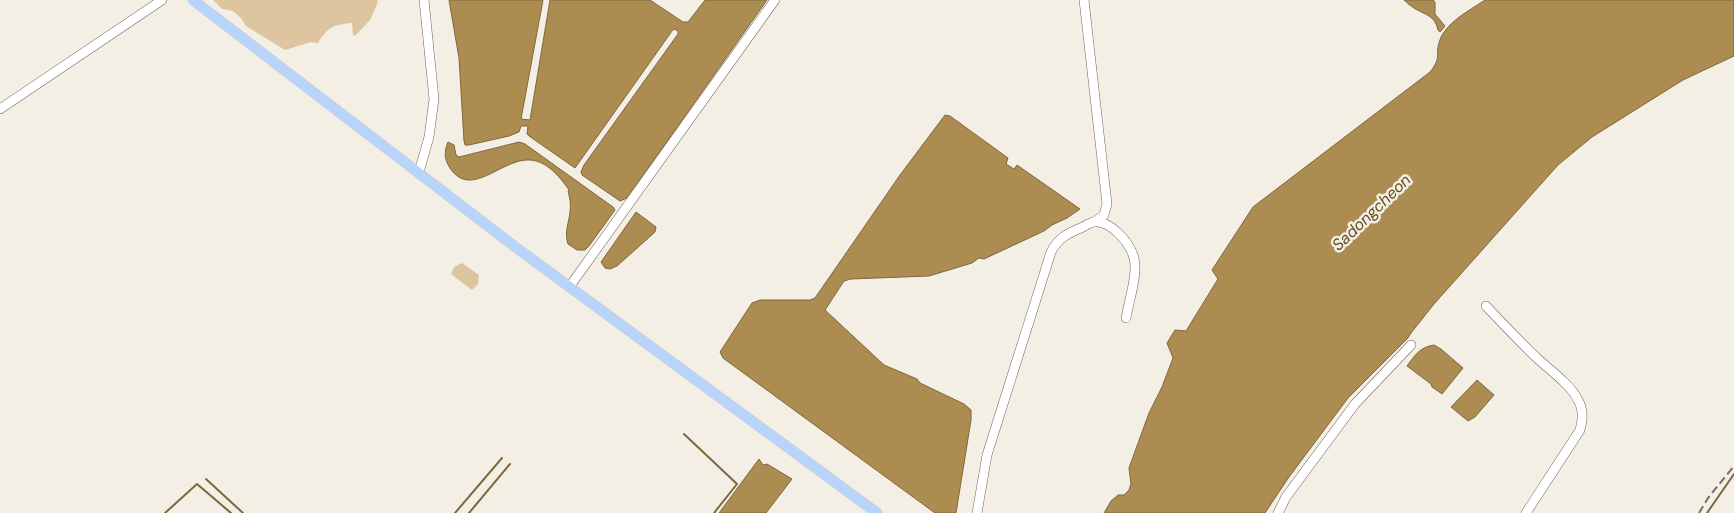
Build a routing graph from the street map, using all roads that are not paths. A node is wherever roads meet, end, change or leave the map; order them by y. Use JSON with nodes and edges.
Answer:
{"nodes":[{"id":1,"x":162,"y":0,"type":"edge"},
{"id":2,"x":193,"y":0,"type":"edge"},
{"id":3,"x":424,"y":0,"type":"edge"},
{"id":4,"x":775,"y":0,"type":"edge"},
{"id":5,"x":1084,"y":0,"type":"edge"},
{"id":6,"x":0,"y":109,"type":"edge"},
{"id":7,"x":419,"y":172,"type":"junction"},
{"id":8,"x":1094,"y":222,"type":"junction"},
{"id":9,"x":570,"y":286,"type":"junction"},
{"id":10,"x":1486,"y":306,"type":"dead end"},
{"id":11,"x":1126,"y":318,"type":"dead end"},
{"id":12,"x":1411,"y":345,"type":"dead end"},
{"id":13,"x":877,"y":513,"type":"edge"},
{"id":14,"x":977,"y":513,"type":"edge"},
{"id":15,"x":1278,"y":513,"type":"edge"},
{"id":16,"x":1526,"y":513,"type":"edge"}],
"edges":[{"from":1,"to":6,"type":"street"},
{"from":2,"to":7,"type":"main road"},
{"from":3,"to":7,"type":"street"},
{"from":4,"to":9,"type":"street"},
{"from":5,"to":8,"type":"street"},
{"from":7,"to":9,"type":"main road"},
{"from":8,"to":11,"type":"street"},
{"from":8,"to":14,"type":"street"},
{"from":9,"to":13,"type":"main road"},
{"from":10,"to":16,"type":"street"},
{"from":12,"to":15,"type":"street"}]}
